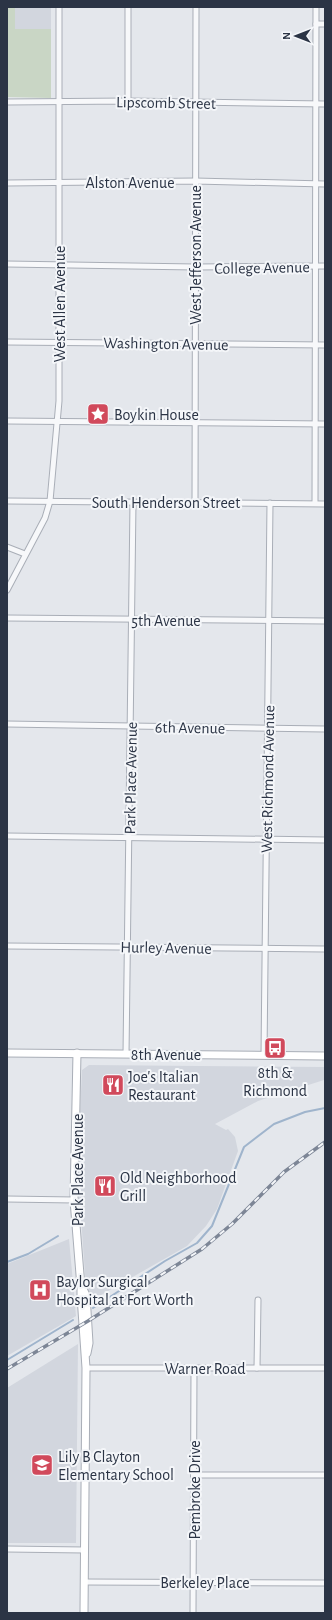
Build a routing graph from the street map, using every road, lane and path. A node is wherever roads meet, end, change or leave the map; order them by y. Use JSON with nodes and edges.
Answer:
{"nodes":[{"id":1,"x":59,"y":7,"type":"edge"},
{"id":2,"x":128,"y":7,"type":"edge"},
{"id":3,"x":196,"y":7,"type":"edge"},
{"id":4,"x":316,"y":7,"type":"edge"},
{"id":5,"x":316,"y":24,"type":"junction"},
{"id":6,"x":325,"y":24,"type":"edge"},
{"id":7,"x":59,"y":101,"type":"junction"},
{"id":8,"x":128,"y":101,"type":"junction"},
{"id":9,"x":7,"y":102,"type":"edge"},
{"id":10,"x":195,"y":102,"type":"junction"},
{"id":11,"x":315,"y":104,"type":"junction"},
{"id":12,"x":325,"y":104,"type":"edge"},
{"id":13,"x":196,"y":181,"type":"junction"},
{"id":14,"x":59,"y":182,"type":"junction"},
{"id":15,"x":7,"y":183,"type":"edge"},
{"id":16,"x":316,"y":184,"type":"junction"},
{"id":17,"x":325,"y":184,"type":"edge"},
{"id":18,"x":7,"y":264,"type":"edge"},
{"id":19,"x":59,"y":264,"type":"junction"},
{"id":20,"x":316,"y":266,"type":"junction"},
{"id":21,"x":325,"y":266,"type":"edge"},
{"id":22,"x":195,"y":267,"type":"junction"},
{"id":23,"x":7,"y":342,"type":"edge"},
{"id":24,"x":59,"y":342,"type":"junction"},
{"id":25,"x":195,"y":344,"type":"junction"},
{"id":26,"x":316,"y":345,"type":"junction"},
{"id":27,"x":325,"y":345,"type":"edge"},
{"id":28,"x":7,"y":421,"type":"edge"},
{"id":29,"x":58,"y":422,"type":"junction"},
{"id":30,"x":195,"y":423,"type":"junction"},
{"id":31,"x":315,"y":424,"type":"junction"},
{"id":32,"x":325,"y":424,"type":"edge"},
{"id":33,"x":7,"y":501,"type":"edge"},
{"id":34,"x":50,"y":501,"type":"junction"},
{"id":35,"x":133,"y":502,"type":"junction"},
{"id":36,"x":195,"y":503,"type":"junction"},
{"id":37,"x":270,"y":503,"type":"junction"},
{"id":38,"x":315,"y":503,"type":"junction"},
{"id":39,"x":325,"y":504,"type":"edge"},
{"id":40,"x":7,"y":547,"type":"edge"},
{"id":41,"x":25,"y":554,"type":"junction"},
{"id":42,"x":7,"y":590,"type":"edge"},
{"id":43,"x":7,"y":618,"type":"edge"},
{"id":44,"x":132,"y":620,"type":"junction"},
{"id":45,"x":269,"y":620,"type":"junction"},
{"id":46,"x":325,"y":621,"type":"edge"},
{"id":47,"x":7,"y":724,"type":"edge"},
{"id":48,"x":130,"y":726,"type":"junction"},
{"id":49,"x":268,"y":728,"type":"junction"},
{"id":50,"x":325,"y":729,"type":"edge"},
{"id":51,"x":7,"y":836,"type":"edge"},
{"id":52,"x":129,"y":837,"type":"junction"},
{"id":53,"x":266,"y":839,"type":"junction"},
{"id":54,"x":325,"y":840,"type":"edge"},
{"id":55,"x":7,"y":946,"type":"edge"},
{"id":56,"x":128,"y":946,"type":"junction"},
{"id":57,"x":265,"y":948,"type":"junction"},
{"id":58,"x":325,"y":949,"type":"edge"},
{"id":59,"x":7,"y":1053,"type":"edge"},
{"id":60,"x":77,"y":1053,"type":"junction"},
{"id":61,"x":126,"y":1054,"type":"junction"},
{"id":62,"x":264,"y":1055,"type":"junction"},
{"id":63,"x":325,"y":1056,"type":"edge"},
{"id":64,"x":7,"y":1199,"type":"edge"},
{"id":65,"x":74,"y":1200,"type":"junction"},
{"id":66,"x":258,"y":1300,"type":"dead end"},
{"id":67,"x":86,"y":1368,"type":"junction"},
{"id":68,"x":194,"y":1368,"type":"junction"},
{"id":69,"x":257,"y":1368,"type":"junction"},
{"id":70,"x":325,"y":1368,"type":"edge"},
{"id":71,"x":194,"y":1475,"type":"junction"},
{"id":72,"x":325,"y":1475,"type":"edge"},
{"id":73,"x":7,"y":1549,"type":"edge"},
{"id":74,"x":84,"y":1550,"type":"junction"},
{"id":75,"x":84,"y":1582,"type":"junction"},
{"id":76,"x":193,"y":1582,"type":"junction"},
{"id":77,"x":325,"y":1583,"type":"edge"},
{"id":78,"x":84,"y":1613,"type":"edge"},
{"id":79,"x":193,"y":1613,"type":"edge"}],
"edges":[{"from":1,"to":7,"type":"street","name":"West Allen Avenue"},
{"from":2,"to":8,"type":"street"},
{"from":3,"to":10,"type":"street","name":"West Jefferson Avenue"},
{"from":4,"to":5,"type":"street"},
{"from":5,"to":6,"type":"street"},
{"from":5,"to":11,"type":"street"},
{"from":7,"to":8,"type":"street","name":"Lipscomb Street"},
{"from":7,"to":9,"type":"street","name":"Lipscomb Street"},
{"from":7,"to":14,"type":"street","name":"West Allen Avenue"},
{"from":8,"to":10,"type":"street","name":"Lipscomb Street"},
{"from":10,"to":11,"type":"street","name":"Lipscomb Street"},
{"from":10,"to":13,"type":"street","name":"West Jefferson Avenue"},
{"from":11,"to":12,"type":"street","name":"Lipscomb Street"},
{"from":11,"to":16,"type":"street"},
{"from":13,"to":14,"type":"street","name":"Alston Avenue"},
{"from":13,"to":16,"type":"street","name":"Alston Avenue"},
{"from":13,"to":22,"type":"street","name":"West Jefferson Avenue"},
{"from":14,"to":15,"type":"street","name":"Alston Avenue"},
{"from":14,"to":19,"type":"street","name":"West Allen Avenue"},
{"from":16,"to":17,"type":"street","name":"Alston Avenue"},
{"from":16,"to":20,"type":"street"},
{"from":18,"to":19,"type":"street","name":"College Avenue"},
{"from":19,"to":22,"type":"street","name":"College Avenue"},
{"from":19,"to":24,"type":"street","name":"West Allen Avenue"},
{"from":20,"to":21,"type":"street","name":"College Avenue"},
{"from":20,"to":22,"type":"street","name":"College Avenue"},
{"from":20,"to":26,"type":"street"},
{"from":22,"to":25,"type":"street","name":"West Jefferson Avenue"},
{"from":23,"to":24,"type":"street","name":"Washington Avenue"},
{"from":24,"to":25,"type":"street","name":"Washington Avenue"},
{"from":24,"to":29,"type":"street","name":"West Allen Avenue"},
{"from":25,"to":26,"type":"street","name":"Washington Avenue"},
{"from":25,"to":30,"type":"street","name":"West Jefferson Avenue"},
{"from":26,"to":27,"type":"street","name":"Washington Avenue"},
{"from":26,"to":31,"type":"street"},
{"from":28,"to":29,"type":"street"},
{"from":29,"to":30,"type":"street"},
{"from":29,"to":34,"type":"street","name":"West Allen Avenue"},
{"from":30,"to":31,"type":"street"},
{"from":30,"to":36,"type":"street","name":"West Jefferson Avenue"},
{"from":31,"to":32,"type":"street"},
{"from":31,"to":38,"type":"street"},
{"from":33,"to":34,"type":"street","name":"South Henderson Street"},
{"from":34,"to":35,"type":"street","name":"South Henderson Street"},
{"from":34,"to":41,"type":"street","name":"West Allen Avenue"},
{"from":35,"to":36,"type":"street","name":"South Henderson Street"},
{"from":35,"to":44,"type":"street","name":"Park Place Avenue"},
{"from":36,"to":37,"type":"street","name":"South Henderson Street"},
{"from":37,"to":38,"type":"street","name":"South Henderson Street"},
{"from":37,"to":45,"type":"street","name":"West Richmond Avenue"},
{"from":38,"to":39,"type":"street","name":"South Henderson Street"},
{"from":40,"to":41,"type":"street"},
{"from":41,"to":42,"type":"street","name":"West Allen Avenue"},
{"from":43,"to":44,"type":"street","name":"5th Avenue"},
{"from":44,"to":45,"type":"street","name":"5th Avenue"},
{"from":44,"to":48,"type":"street","name":"Park Place Avenue"},
{"from":45,"to":46,"type":"street","name":"5th Avenue"},
{"from":45,"to":49,"type":"street","name":"West Richmond Avenue"},
{"from":47,"to":48,"type":"street","name":"6th Avenue"},
{"from":48,"to":49,"type":"street","name":"6th Avenue"},
{"from":48,"to":52,"type":"street","name":"Park Place Avenue"},
{"from":49,"to":50,"type":"street","name":"6th Avenue"},
{"from":49,"to":53,"type":"street","name":"West Richmond Avenue"},
{"from":51,"to":52,"type":"street"},
{"from":52,"to":53,"type":"street"},
{"from":52,"to":56,"type":"street","name":"Park Place Avenue"},
{"from":53,"to":54,"type":"street"},
{"from":53,"to":57,"type":"street","name":"West Richmond Avenue"},
{"from":55,"to":56,"type":"street","name":"Hurley Avenue"},
{"from":56,"to":57,"type":"street","name":"Hurley Avenue"},
{"from":56,"to":61,"type":"street","name":"Park Place Avenue"},
{"from":57,"to":58,"type":"street","name":"Hurley Avenue"},
{"from":57,"to":62,"type":"street","name":"West Richmond Avenue"},
{"from":59,"to":60,"type":"street","name":"8th Avenue"},
{"from":60,"to":61,"type":"street","name":"8th Avenue"},
{"from":60,"to":65,"type":"street","name":"Park Place Avenue"},
{"from":61,"to":62,"type":"street","name":"8th Avenue"},
{"from":62,"to":63,"type":"street","name":"8th Avenue"},
{"from":64,"to":65,"type":"street"},
{"from":65,"to":67,"type":"street","name":"Park Place Avenue"},
{"from":66,"to":69,"type":"street"},
{"from":67,"to":68,"type":"street","name":"Warner Road"},
{"from":67,"to":74,"type":"street","name":"Park Place Avenue"},
{"from":68,"to":69,"type":"street","name":"Warner Road"},
{"from":68,"to":71,"type":"street","name":"Pembroke Drive"},
{"from":69,"to":70,"type":"street","name":"Warner Road"},
{"from":71,"to":72,"type":"street"},
{"from":71,"to":76,"type":"street","name":"Pembroke Drive"},
{"from":73,"to":74,"type":"street"},
{"from":74,"to":75,"type":"street","name":"Park Place Avenue"},
{"from":75,"to":76,"type":"street","name":"Berkeley Place"},
{"from":75,"to":78,"type":"street","name":"Park Place Avenue"},
{"from":76,"to":77,"type":"street","name":"Berkeley Place"},
{"from":76,"to":79,"type":"street","name":"Pembroke Drive"}]}
